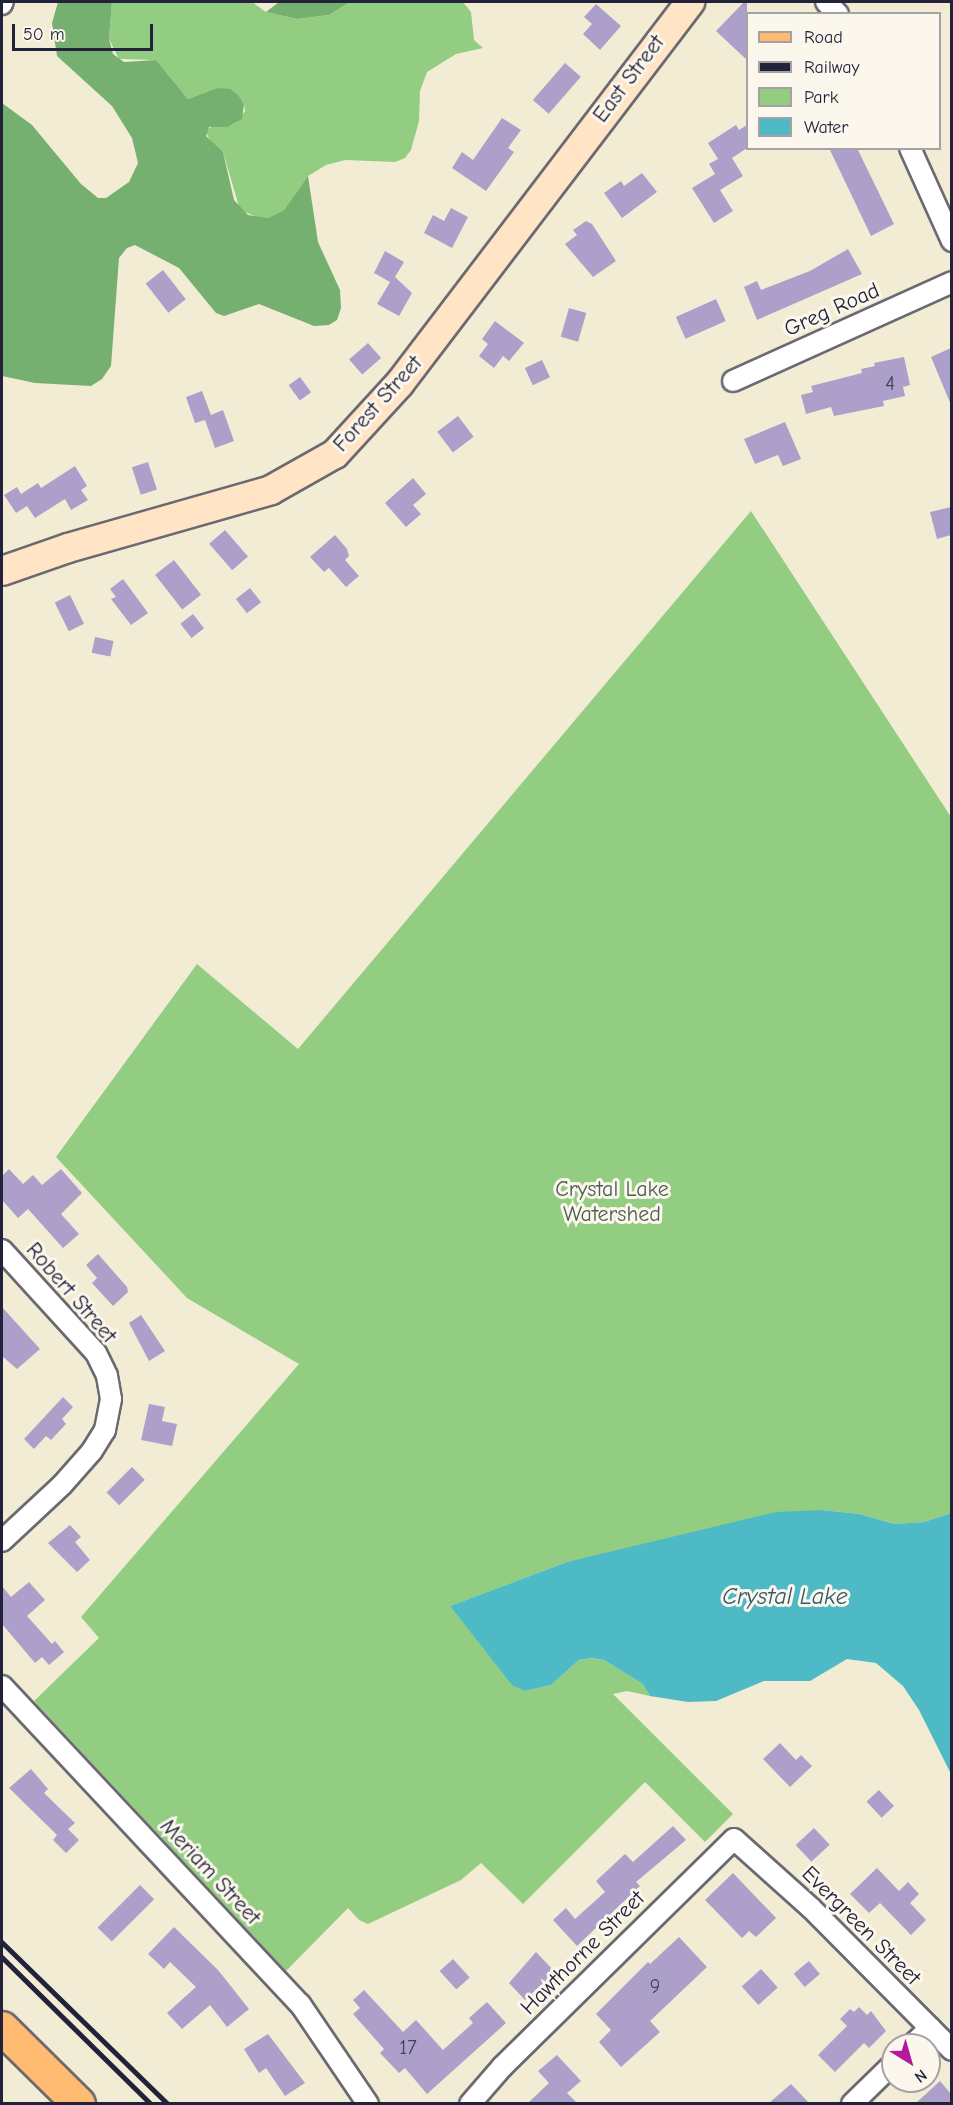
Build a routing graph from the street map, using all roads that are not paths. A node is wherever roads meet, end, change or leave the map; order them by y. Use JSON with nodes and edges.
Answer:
{"nodes":[{"id":1,"x":690,"y":2,"type":"edge"},
{"id":2,"x":910,"y":150,"type":"edge"},
{"id":3,"x":570,"y":158,"type":"joint"},
{"id":4,"x":951,"y":241,"type":"edge"},
{"id":5,"x":951,"y":282,"type":"edge"},
{"id":6,"x":733,"y":381,"type":"dead end"},
{"id":7,"x":2,"y":571,"type":"edge"},
{"id":8,"x":2,"y":1250,"type":"edge"},
{"id":9,"x":2,"y":1541,"type":"edge"},
{"id":10,"x":2,"y":1686,"type":"edge"},
{"id":11,"x":734,"y":1839,"type":"joint"},
{"id":12,"x":2,"y":2028,"type":"edge"},
{"id":13,"x":930,"y":2028,"type":"junction"},
{"id":14,"x":925,"y":2033,"type":"edge"},
{"id":15,"x":951,"y":2050,"type":"edge"},
{"id":16,"x":881,"y":2075,"type":"edge"},
{"id":17,"x":79,"y":2103,"type":"edge"},
{"id":18,"x":368,"y":2103,"type":"edge"},
{"id":19,"x":470,"y":2103,"type":"edge"},
{"id":20,"x":852,"y":2103,"type":"edge"}],
"edges":[{"from":1,"to":3,"type":"main road","name":"East Street"},
{"from":2,"to":4,"type":"street"},
{"from":3,"to":7,"type":"main road","name":"Forest Street"},
{"from":5,"to":6,"type":"street","name":"Greg Road"},
{"from":8,"to":9,"type":"street","name":"Robert Street"},
{"from":10,"to":18,"type":"street","name":"Meriam Street"},
{"from":11,"to":13,"type":"street","name":"Evergreen Street"},
{"from":11,"to":19,"type":"street","name":"Hawthorne Street"},
{"from":12,"to":17,"type":"main road"},
{"from":13,"to":14,"type":"street"},
{"from":13,"to":15,"type":"street","name":"Evergreen Street"},
{"from":16,"to":20,"type":"street"}]}
